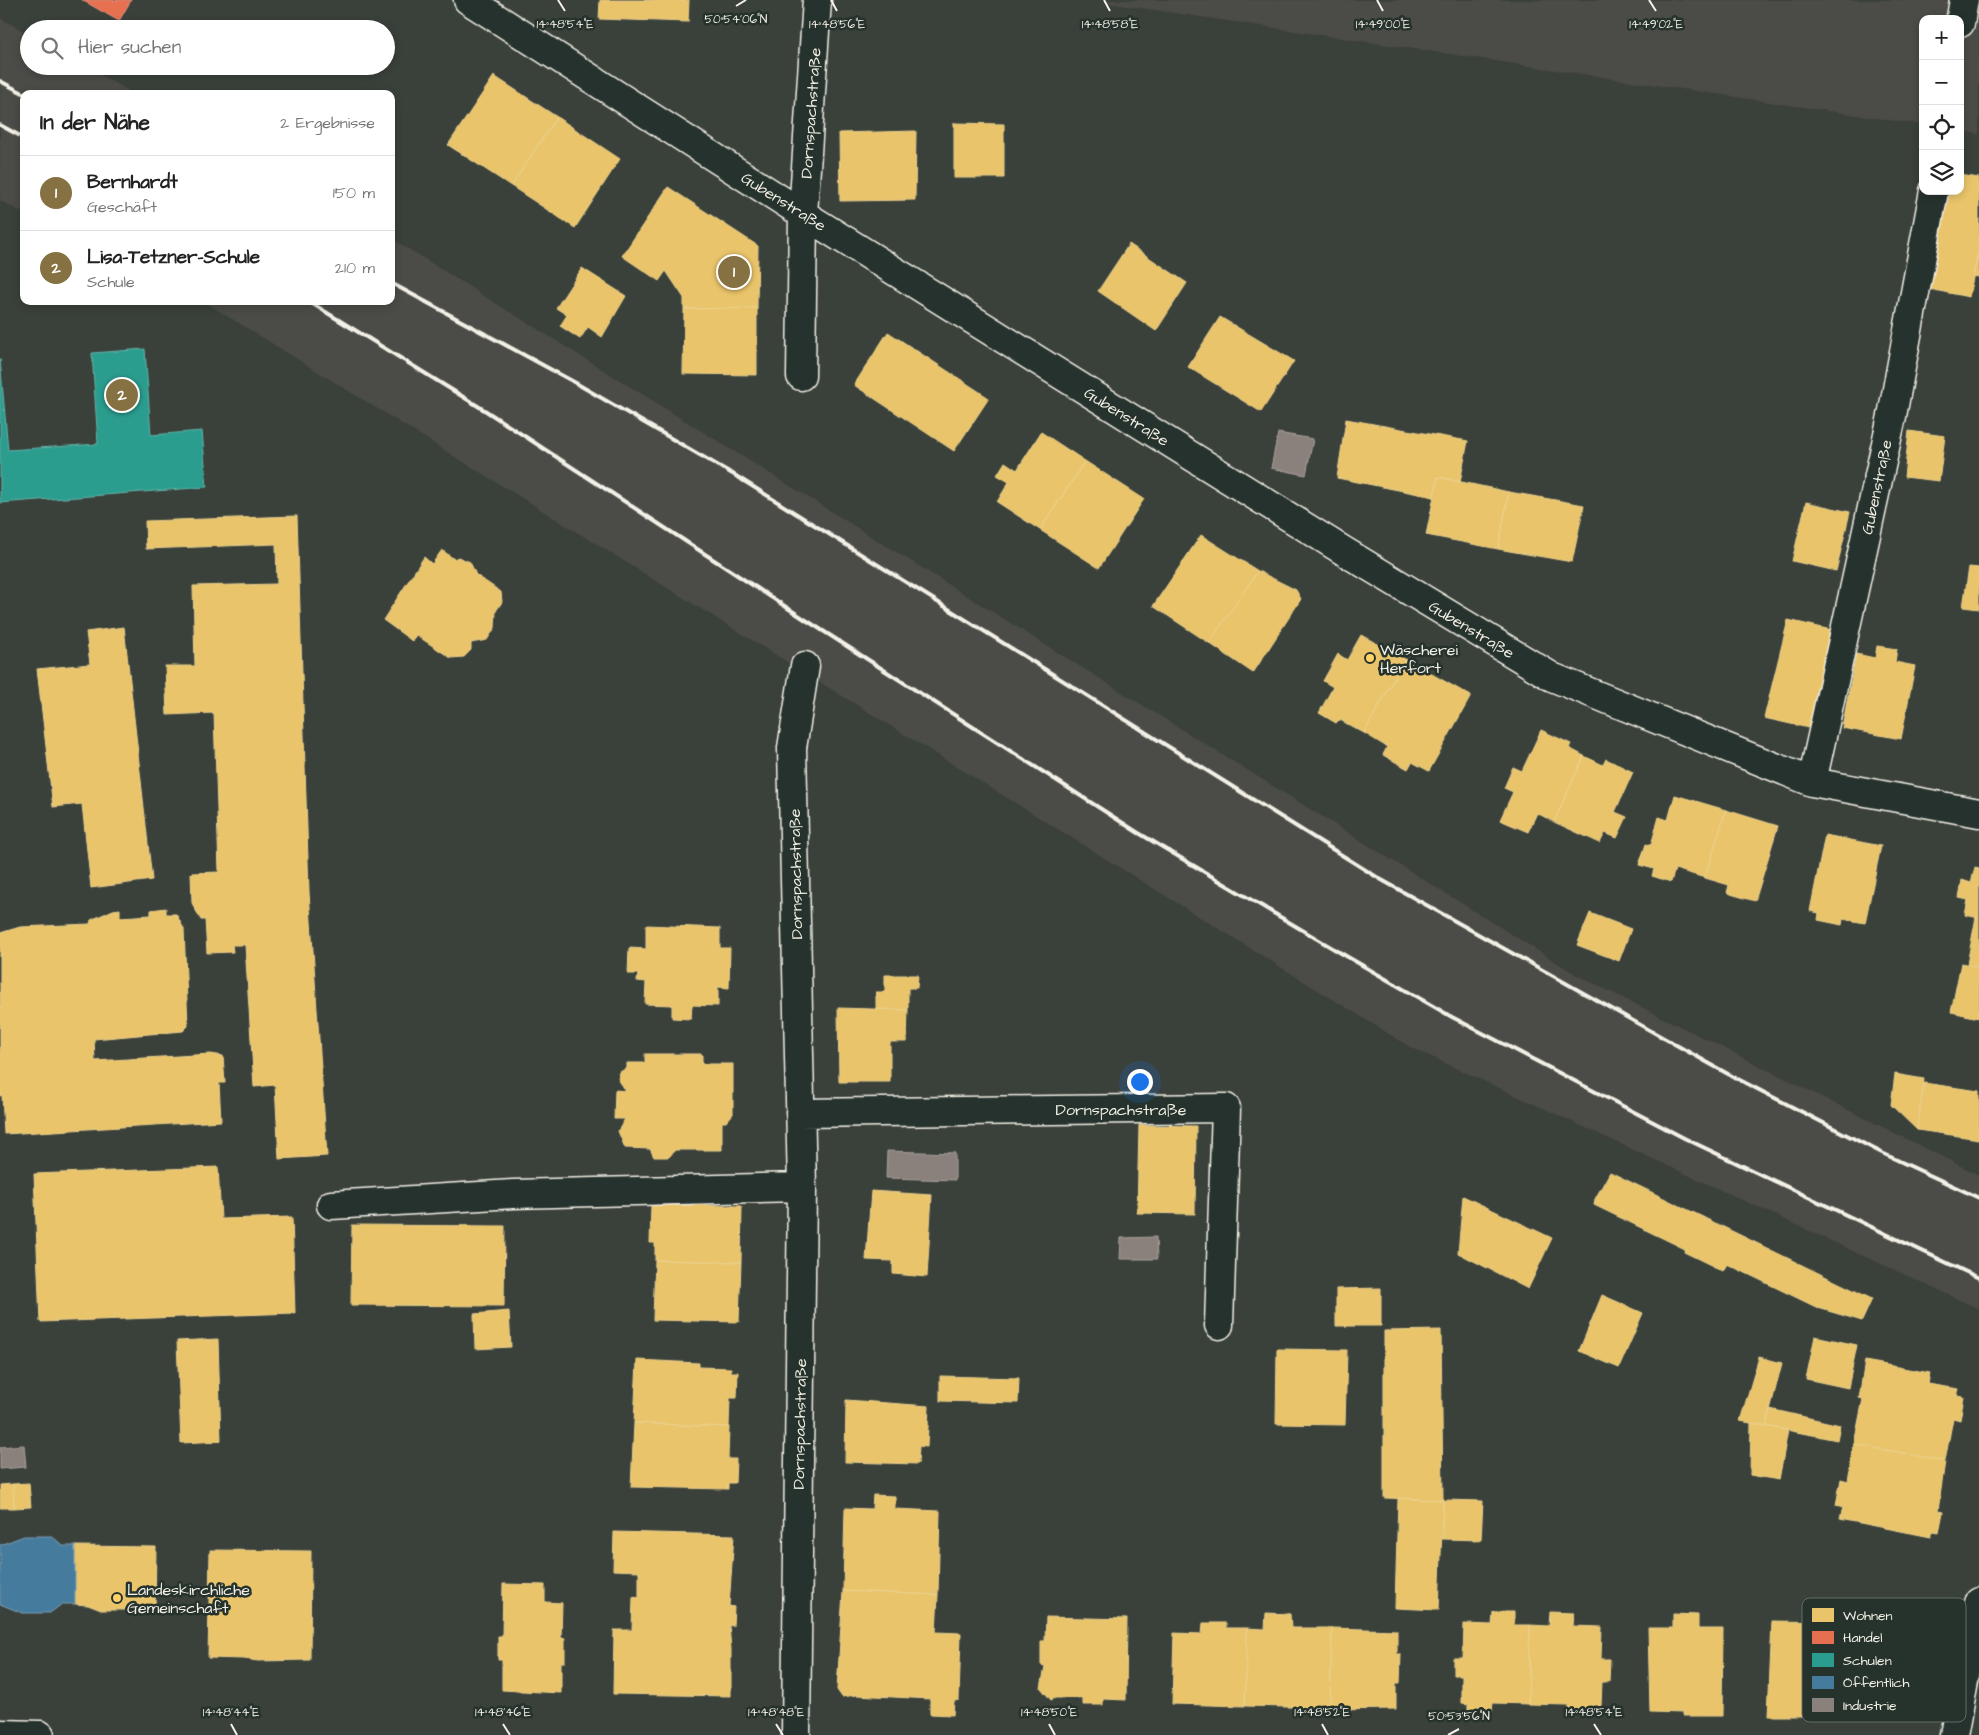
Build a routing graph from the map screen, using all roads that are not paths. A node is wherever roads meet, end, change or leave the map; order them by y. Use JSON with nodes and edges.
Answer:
{"nodes":[{"id":1,"x":468,"y":0,"type":"edge"},
{"id":2,"x":817,"y":0,"type":"edge"},
{"id":3,"x":1964,"y":0,"type":"edge"},
{"id":4,"x":1961,"y":15,"type":"edge"},
{"id":5,"x":1933,"y":195,"type":"edge"},
{"id":6,"x":803,"y":214,"type":"junction"},
{"id":7,"x":801,"y":376,"type":"dead end"},
{"id":8,"x":805,"y":666,"type":"dead end"},
{"id":9,"x":1812,"y":782,"type":"junction"},
{"id":10,"x":1979,"y":812,"type":"edge"},
{"id":11,"x":800,"y":1113,"type":"junction"},
{"id":12,"x":802,"y":1187,"type":"junction"},
{"id":13,"x":331,"y":1205,"type":"dead end"},
{"id":14,"x":1219,"y":1325,"type":"dead end"},
{"id":15,"x":1979,"y":1602,"type":"edge"},
{"id":16,"x":1966,"y":1671,"type":"edge"},
{"id":17,"x":1956,"y":1722,"type":"edge"},
{"id":18,"x":0,"y":1734,"type":"edge"},
{"id":19,"x":40,"y":1735,"type":"edge"},
{"id":20,"x":796,"y":1735,"type":"edge"},
{"id":21,"x":1954,"y":1735,"type":"edge"}],
"edges":[{"from":1,"to":6,"type":"street","name":"Gubenstraße"},
{"from":2,"to":6,"type":"street","name":"Dornspachstraße"},
{"from":3,"to":4,"type":"street"},
{"from":5,"to":9,"type":"street","name":"Gubenstraße"},
{"from":6,"to":7,"type":"street","name":"Dornspachstraße"},
{"from":6,"to":9,"type":"street","name":"Gubenstraße"},
{"from":8,"to":11,"type":"street","name":"Dornspachstraße"},
{"from":9,"to":10,"type":"street","name":"Gubenstraße"},
{"from":11,"to":12,"type":"street","name":"Dornspachstraße"},
{"from":11,"to":14,"type":"street","name":"Dornspachstraße"},
{"from":12,"to":13,"type":"street"},
{"from":12,"to":20,"type":"street","name":"Dornspachstraße"},
{"from":15,"to":16,"type":"street"},
{"from":17,"to":21,"type":"street"},
{"from":18,"to":19,"type":"street"}]}
